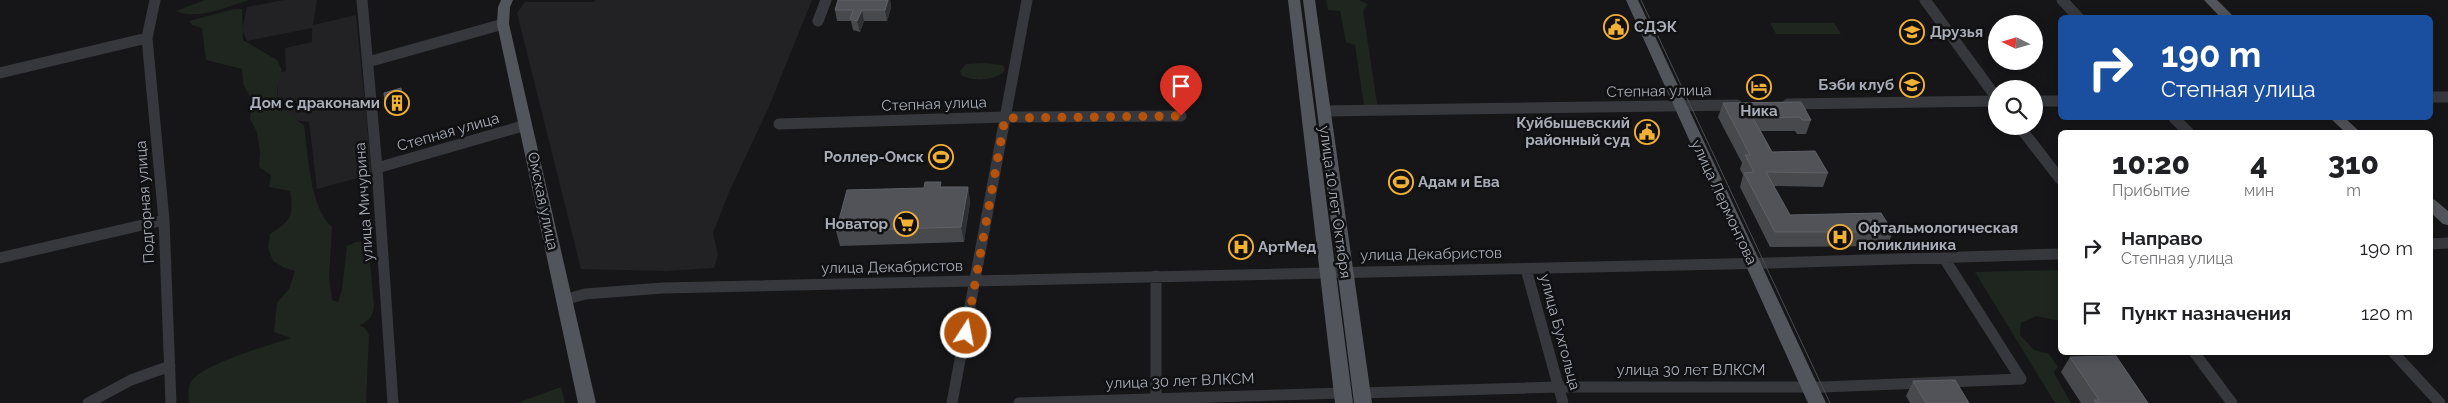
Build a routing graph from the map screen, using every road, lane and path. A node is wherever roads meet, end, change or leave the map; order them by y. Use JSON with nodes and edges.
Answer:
{"nodes":[{"id":1,"x":155,"y":0,"type":"edge"},
{"id":2,"x":362,"y":0,"type":"edge"},
{"id":3,"x":507,"y":0,"type":"edge"},
{"id":4,"x":826,"y":0,"type":"edge"},
{"id":5,"x":1027,"y":0,"type":"edge"},
{"id":6,"x":1294,"y":0,"type":"edge"},
{"id":7,"x":1309,"y":0,"type":"edge"},
{"id":8,"x":1632,"y":0,"type":"edge"},
{"id":9,"x":1926,"y":0,"type":"edge"},
{"id":10,"x":2062,"y":0,"type":"edge"},
{"id":11,"x":2210,"y":0,"type":"edge"},
{"id":12,"x":2076,"y":15,"type":"edge"},
{"id":13,"x":2226,"y":15,"type":"edge"},
{"id":14,"x":818,"y":21,"type":"dead end"},
{"id":15,"x":504,"y":24,"type":"junction"},
{"id":16,"x":147,"y":38,"type":"junction"},
{"id":17,"x":368,"y":62,"type":"junction"},
{"id":18,"x":0,"y":73,"type":"edge"},
{"id":19,"x":1988,"y":86,"type":"edge"},
{"id":20,"x":2433,"y":97,"type":"edge"},
{"id":21,"x":2448,"y":97,"type":"edge"},
{"id":22,"x":2043,"y":101,"type":"edge"},
{"id":23,"x":2058,"y":101,"type":"edge"},
{"id":24,"x":1988,"y":102,"type":"edge"},
{"id":25,"x":1775,"y":104,"type":"edge"},
{"id":26,"x":1746,"y":105,"type":"edge"},
{"id":27,"x":1679,"y":106,"type":"junction"},
{"id":28,"x":1323,"y":111,"type":"junction"},
{"id":29,"x":1181,"y":116,"type":"dead end"},
{"id":30,"x":1005,"y":118,"type":"junction"},
{"id":31,"x":2176,"y":120,"type":"edge"},
{"id":32,"x":2339,"y":120,"type":"edge"},
{"id":33,"x":779,"y":124,"type":"dead end"},
{"id":34,"x":526,"y":125,"type":"junction"},
{"id":35,"x":2186,"y":130,"type":"edge"},
{"id":36,"x":2351,"y":130,"type":"edge"},
{"id":37,"x":2026,"y":135,"type":"edge"},
{"id":38,"x":377,"y":168,"type":"junction"},
{"id":39,"x":2058,"y":177,"type":"edge"},
{"id":40,"x":2433,"y":206,"type":"edge"},
{"id":41,"x":164,"y":220,"type":"junction"},
{"id":42,"x":2448,"y":220,"type":"edge"},
{"id":43,"x":2448,"y":243,"type":"edge"},
{"id":44,"x":2433,"y":244,"type":"edge"},
{"id":45,"x":2058,"y":254,"type":"edge"},
{"id":46,"x":0,"y":258,"type":"edge"},
{"id":47,"x":1944,"y":258,"type":"junction"},
{"id":48,"x":1753,"y":264,"type":"junction"},
{"id":49,"x":1526,"y":269,"type":"junction"},
{"id":50,"x":1326,"y":272,"type":"junction"},
{"id":51,"x":1344,"y":272,"type":"junction"},
{"id":52,"x":1156,"y":276,"type":"junction"},
{"id":53,"x":975,"y":281,"type":"junction"},
{"id":54,"x":564,"y":300,"type":"junction"},
{"id":55,"x":2196,"y":355,"type":"edge"},
{"id":56,"x":2396,"y":355,"type":"edge"},
{"id":57,"x":170,"y":366,"type":"junction"},
{"id":58,"x":1809,"y":385,"type":"junction"},
{"id":59,"x":1558,"y":387,"type":"junction"},
{"id":60,"x":1343,"y":398,"type":"edge"},
{"id":61,"x":1362,"y":398,"type":"edge"},
{"id":62,"x":1156,"y":400,"type":"edge"},
{"id":63,"x":88,"y":403,"type":"edge"},
{"id":64,"x":171,"y":403,"type":"edge"},
{"id":65,"x":393,"y":403,"type":"edge"},
{"id":66,"x":587,"y":403,"type":"edge"},
{"id":67,"x":952,"y":403,"type":"edge"},
{"id":68,"x":1019,"y":403,"type":"edge"},
{"id":69,"x":1563,"y":403,"type":"edge"},
{"id":70,"x":1817,"y":403,"type":"edge"},
{"id":71,"x":2232,"y":403,"type":"edge"},
{"id":72,"x":2440,"y":403,"type":"edge"}],
"edges":[{"from":1,"to":16,"type":"street","name":"Подгорная улица"},
{"from":2,"to":17,"type":"street","name":"улица Мичурина"},
{"from":3,"to":15,"type":"main road","name":"Омская улица"},
{"from":4,"to":14,"type":"street"},
{"from":5,"to":30,"type":"street"},
{"from":6,"to":50,"type":"main road","name":"улица 10 лет Октября"},
{"from":7,"to":28,"type":"main road","name":"улица 10 лет Октября"},
{"from":8,"to":27,"type":"main road","name":"улица Лермонтова"},
{"from":9,"to":19,"type":"street"},
{"from":10,"to":12,"type":"street"},
{"from":11,"to":13,"type":"main road"},
{"from":15,"to":17,"type":"street"},
{"from":15,"to":34,"type":"main road","name":"Омская улица"},
{"from":16,"to":18,"type":"street"},
{"from":16,"to":41,"type":"street","name":"Подгорная улица"},
{"from":17,"to":38,"type":"street","name":"улица Мичурина"},
{"from":20,"to":21,"type":"street"},
{"from":22,"to":23,"type":"street"},
{"from":24,"to":25,"type":"street"},
{"from":26,"to":27,"type":"street","name":"Степная улица"},
{"from":27,"to":28,"type":"street","name":"Степная улица"},
{"from":27,"to":48,"type":"main road","name":"улица Лермонтова"},
{"from":28,"to":51,"type":"main road","name":"улица 10 лет Октября"},
{"from":29,"to":30,"type":"street","name":"Степная улица"},
{"from":30,"to":33,"type":"street","name":"Степная улица"},
{"from":30,"to":53,"type":"street"},
{"from":31,"to":35,"type":"street"},
{"from":32,"to":36,"type":"main road"},
{"from":34,"to":38,"type":"street","name":"Степная улица"},
{"from":34,"to":54,"type":"main road","name":"Омская улица"},
{"from":37,"to":39,"type":"street"},
{"from":38,"to":65,"type":"street","name":"улица Мичурина"},
{"from":40,"to":42,"type":"main road"},
{"from":41,"to":46,"type":"street"},
{"from":41,"to":57,"type":"street","name":"Подгорная улица"},
{"from":43,"to":44,"type":"street"},
{"from":45,"to":47,"type":"street","name":"улица Декабристов"},
{"from":47,"to":48,"type":"street","name":"улица Декабристов"},
{"from":47,"to":58,"type":"street","name":"улица 30 лет ВЛКСМ"},
{"from":48,"to":49,"type":"street","name":"улица Декабристов"},
{"from":48,"to":58,"type":"main road","name":"улица Лермонтова"},
{"from":49,"to":51,"type":"street","name":"улица Декабристов"},
{"from":49,"to":59,"type":"street","name":"улица Бухгольца"},
{"from":50,"to":51,"type":"street","name":"улица Декабристов"},
{"from":50,"to":52,"type":"street","name":"улица Декабристов"},
{"from":50,"to":60,"type":"main road","name":"улица 10 лет Октября"},
{"from":51,"to":61,"type":"main road","name":"улица 10 лет Октября"},
{"from":52,"to":53,"type":"street","name":"улица Декабристов"},
{"from":52,"to":62,"type":"street"},
{"from":53,"to":54,"type":"street","name":"улица Декабристов"},
{"from":53,"to":67,"type":"street"},
{"from":54,"to":66,"type":"main road","name":"Омская улица"},
{"from":55,"to":71,"type":"street"},
{"from":56,"to":72,"type":"street"},
{"from":57,"to":63,"type":"street"},
{"from":57,"to":64,"type":"street","name":"Подгорная улица"},
{"from":58,"to":59,"type":"street","name":"улица 30 лет ВЛКСМ"},
{"from":58,"to":70,"type":"main road","name":"улица Лермонтова"},
{"from":59,"to":61,"type":"street","name":"улица 30 лет ВЛКСМ"},
{"from":59,"to":69,"type":"street","name":"улица Бухгольца"},
{"from":60,"to":62,"type":"street","name":"улица 30 лет ВЛКСМ"},
{"from":62,"to":68,"type":"street","name":"улица 30 лет ВЛКСМ"}]}
